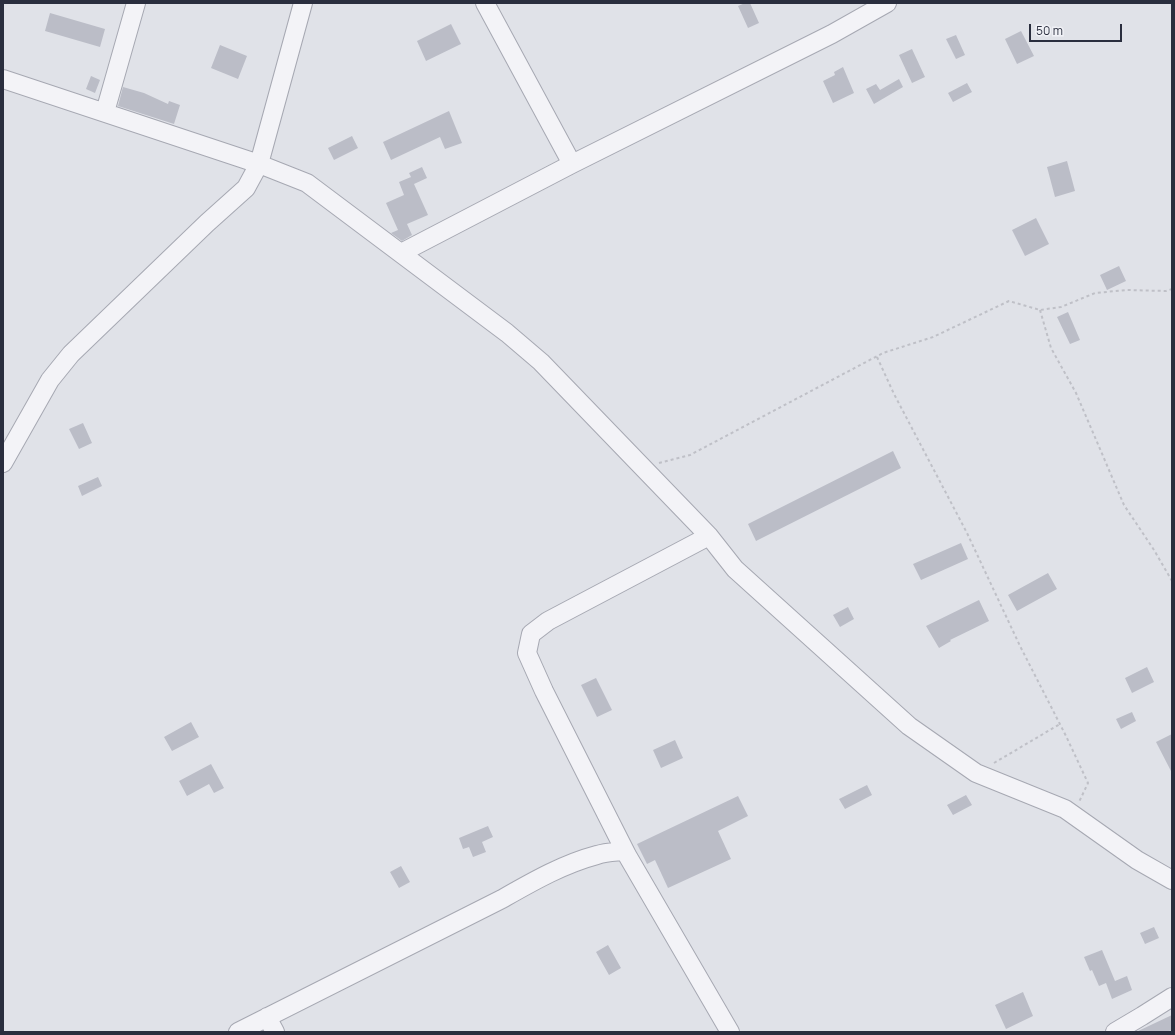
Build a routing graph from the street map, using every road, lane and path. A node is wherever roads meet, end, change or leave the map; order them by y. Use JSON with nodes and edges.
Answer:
{"nodes":[{"id":1,"x":136,"y":3,"type":"edge"},
{"id":2,"x":303,"y":3,"type":"edge"},
{"id":3,"x":485,"y":3,"type":"edge"},
{"id":4,"x":887,"y":3,"type":"edge"},
{"id":5,"x":3,"y":79,"type":"edge"},
{"id":6,"x":105,"y":112,"type":"junction"},
{"id":7,"x":259,"y":164,"type":"junction"},
{"id":8,"x":572,"y":164,"type":"junction"},
{"id":9,"x":400,"y":253,"type":"junction"},
{"id":10,"x":1172,"y":289,"type":"edge"},
{"id":11,"x":1040,"y":310,"type":"junction"},
{"id":12,"x":877,"y":356,"type":"junction"},
{"id":13,"x":3,"y":463,"type":"edge"},
{"id":14,"x":643,"y":468,"type":"junction"},
{"id":15,"x":709,"y":536,"type":"junction"},
{"id":16,"x":1172,"y":581,"type":"edge"},
{"id":17,"x":1060,"y":724,"type":"junction"},
{"id":18,"x":976,"y":773,"type":"junction"},
{"id":19,"x":1074,"y":815,"type":"junction"},
{"id":20,"x":624,"y":850,"type":"junction"},
{"id":21,"x":1172,"y":880,"type":"edge"},
{"id":22,"x":1172,"y":996,"type":"edge"},
{"id":23,"x":271,"y":1025,"type":"edge"},
{"id":24,"x":238,"y":1032,"type":"edge"},
{"id":25,"x":730,"y":1032,"type":"edge"},
{"id":26,"x":1115,"y":1032,"type":"edge"}],
"edges":[{"from":1,"to":6,"type":"street"},
{"from":2,"to":7,"type":"street"},
{"from":3,"to":8,"type":"street"},
{"from":4,"to":8,"type":"street"},
{"from":5,"to":6,"type":"street"},
{"from":6,"to":7,"type":"street"},
{"from":7,"to":9,"type":"street"},
{"from":7,"to":13,"type":"street"},
{"from":8,"to":9,"type":"street"},
{"from":9,"to":14,"type":"street"},
{"from":10,"to":11,"type":"path"},
{"from":11,"to":12,"type":"path"},
{"from":11,"to":16,"type":"path"},
{"from":12,"to":14,"type":"path"},
{"from":12,"to":17,"type":"path"},
{"from":14,"to":15,"type":"street"},
{"from":15,"to":18,"type":"street"},
{"from":15,"to":20,"type":"street"},
{"from":17,"to":18,"type":"path"},
{"from":17,"to":19,"type":"path"},
{"from":18,"to":19,"type":"street"},
{"from":19,"to":21,"type":"street"},
{"from":20,"to":23,"type":"street"},
{"from":20,"to":25,"type":"street"},
{"from":22,"to":26,"type":"street"},
{"from":23,"to":24,"type":"street"}]}
